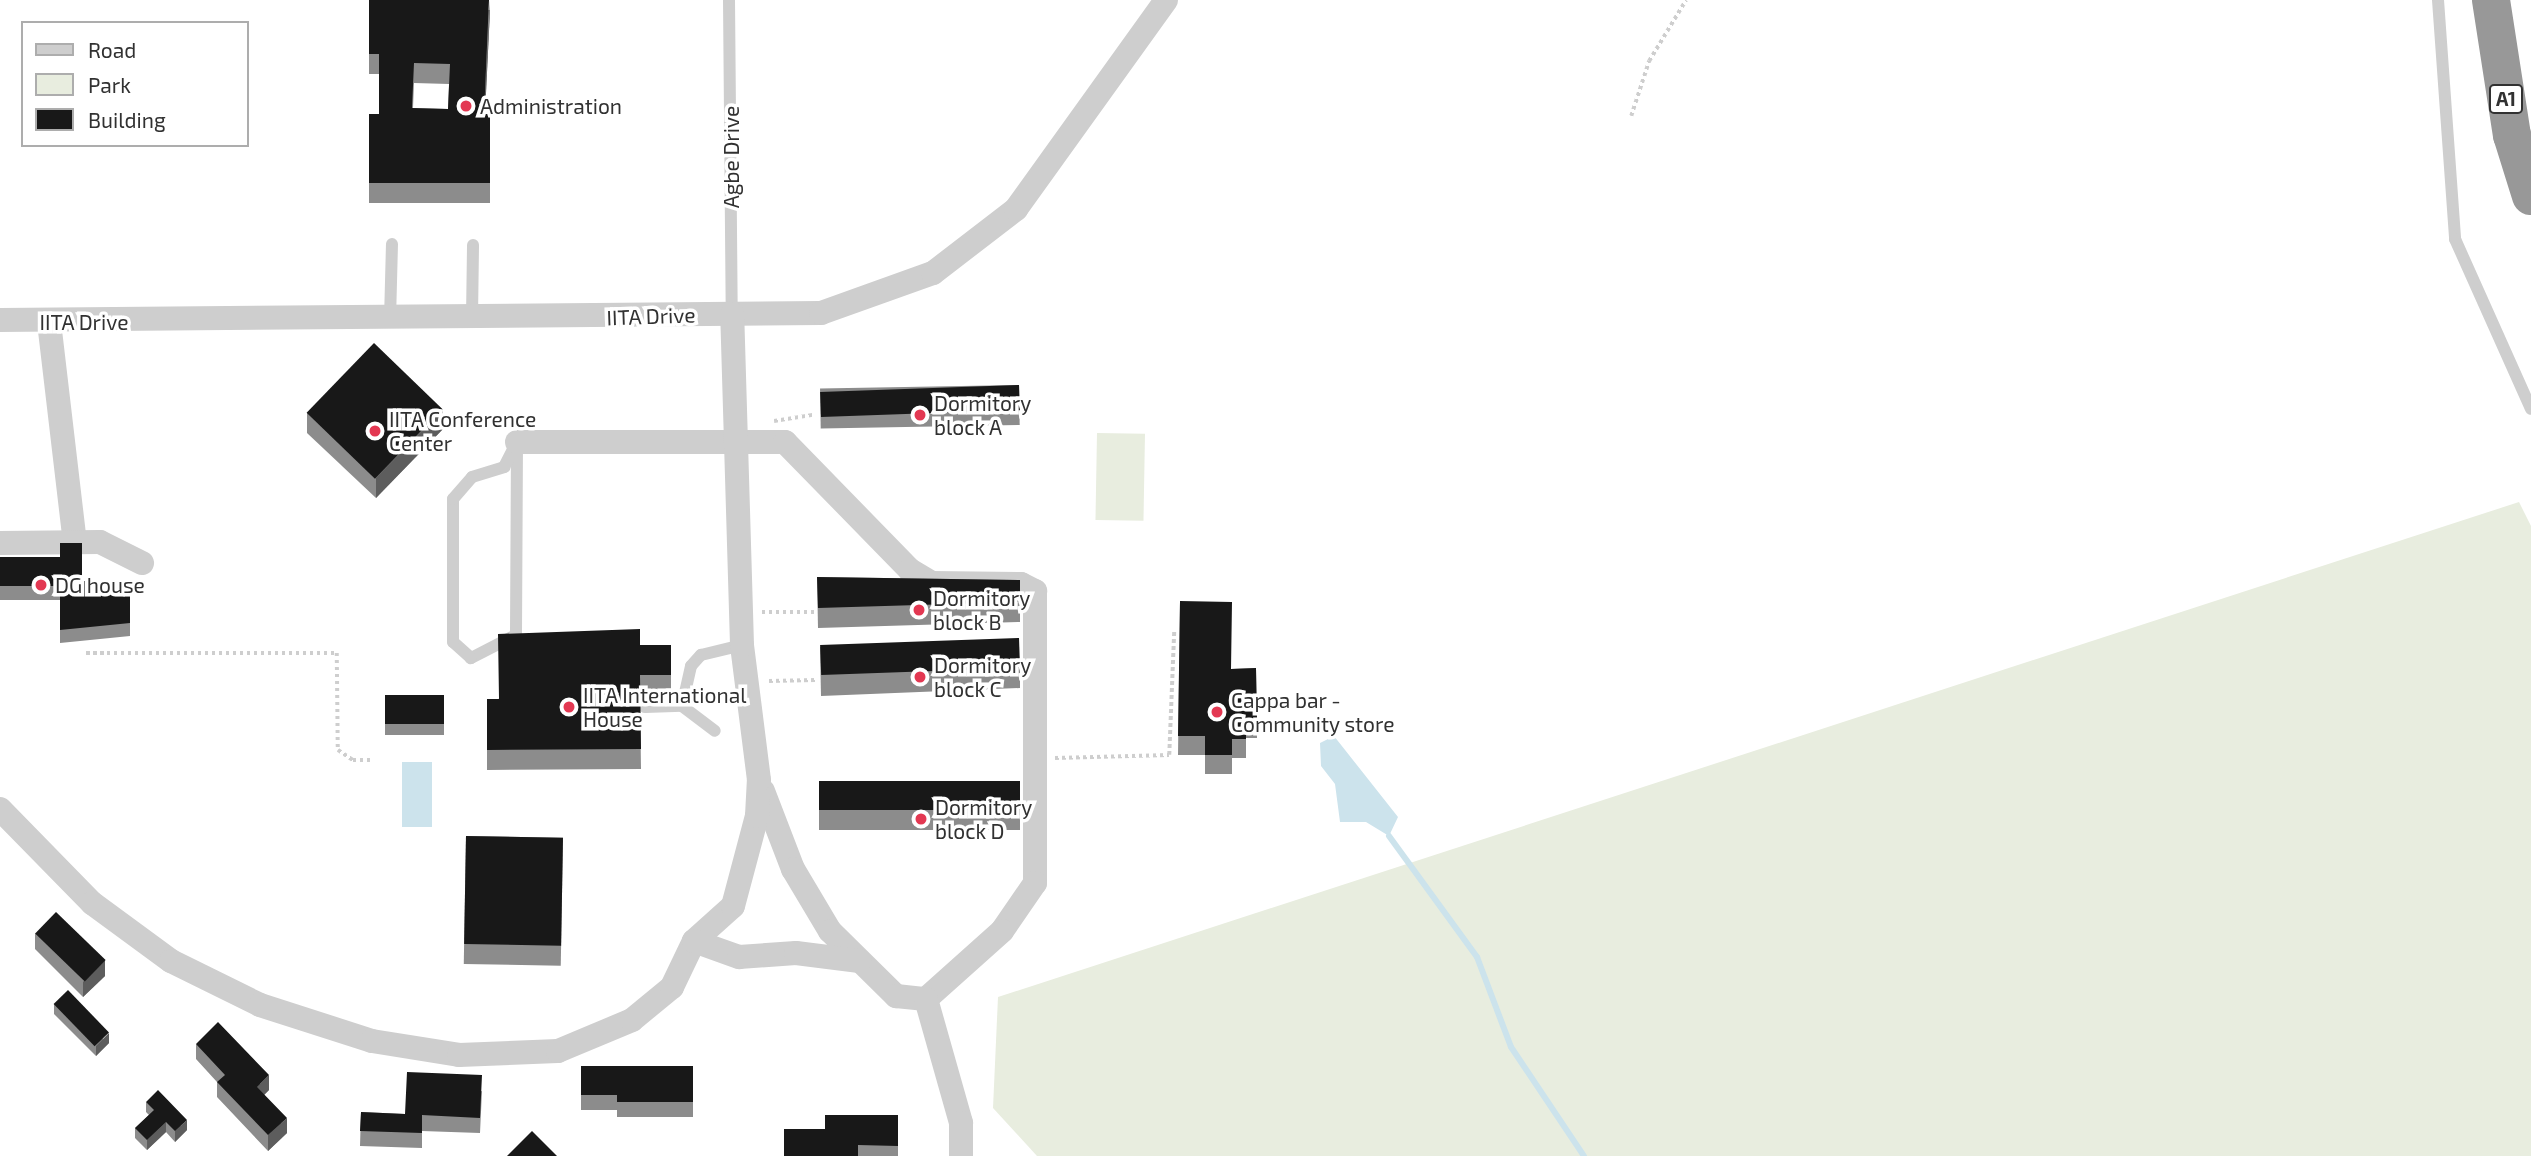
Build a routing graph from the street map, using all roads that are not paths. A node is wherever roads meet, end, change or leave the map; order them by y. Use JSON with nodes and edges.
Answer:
{"nodes":[{"id":1,"x":729,"y":0,"type":"edge"},
{"id":2,"x":1166,"y":0,"type":"edge"},
{"id":3,"x":2438,"y":0,"type":"edge"},
{"id":4,"x":2491,"y":0,"type":"edge"},
{"id":5,"x":2519,"y":0,"type":"edge"},
{"id":6,"x":2531,"y":164,"type":"edge"},
{"id":7,"x":2531,"y":197,"type":"edge"},
{"id":8,"x":392,"y":244,"type":"dead end"},
{"id":9,"x":473,"y":245,"type":"dead end"},
{"id":10,"x":732,"y":314,"type":"junction"},
{"id":11,"x":0,"y":320,"type":"edge"},
{"id":12,"x":390,"y":320,"type":"junction"},
{"id":13,"x":472,"y":321,"type":"junction"},
{"id":14,"x":50,"y":322,"type":"junction"},
{"id":15,"x":2531,"y":409,"type":"edge"},
{"id":16,"x":733,"y":440,"type":"junction"},
{"id":17,"x":517,"y":442,"type":"junction"},
{"id":18,"x":75,"y":542,"type":"junction"},
{"id":19,"x":0,"y":543,"type":"edge"},
{"id":20,"x":142,"y":563,"type":"dead end"},
{"id":21,"x":742,"y":645,"type":"junction"},
{"id":22,"x":682,"y":706,"type":"junction"},
{"id":23,"x":645,"y":707,"type":"dead end"},
{"id":24,"x":715,"y":731,"type":"dead end"},
{"id":25,"x":759,"y":780,"type":"junction"},
{"id":26,"x":0,"y":809,"type":"edge"},
{"id":27,"x":694,"y":941,"type":"junction"},
{"id":28,"x":859,"y":961,"type":"junction"},
{"id":29,"x":926,"y":999,"type":"junction"},
{"id":30,"x":961,"y":1156,"type":"edge"}],
"edges":[{"from":1,"to":10,"type":"lane","name":"Agbe Drive"},
{"from":2,"to":10,"type":"street","name":"IITA Drive"},
{"from":3,"to":15,"type":"lane"},
{"from":4,"to":7,"type":"highway","number":"A1"},
{"from":5,"to":6,"type":"highway","number":"A1"},
{"from":8,"to":12,"type":"lane"},
{"from":9,"to":13,"type":"lane"},
{"from":10,"to":13,"type":"street","name":"IITA Drive"},
{"from":10,"to":16,"type":"street"},
{"from":11,"to":14,"type":"street","name":"IITA Drive"},
{"from":12,"to":13,"type":"street","name":"IITA Drive"},
{"from":12,"to":14,"type":"street","name":"IITA Drive"},
{"from":14,"to":18,"type":"street"},
{"from":16,"to":17,"type":"street"},
{"from":16,"to":21,"type":"street"},
{"from":16,"to":29,"type":"street"},
{"from":17,"to":17,"type":"lane"},
{"from":18,"to":19,"type":"street"},
{"from":18,"to":20,"type":"street"},
{"from":21,"to":22,"type":"lane"},
{"from":21,"to":25,"type":"street"},
{"from":22,"to":23,"type":"lane"},
{"from":22,"to":24,"type":"lane"},
{"from":25,"to":27,"type":"street"},
{"from":25,"to":28,"type":"street"},
{"from":26,"to":27,"type":"street"},
{"from":27,"to":28,"type":"street"},
{"from":28,"to":29,"type":"street"},
{"from":29,"to":30,"type":"street"}]}
